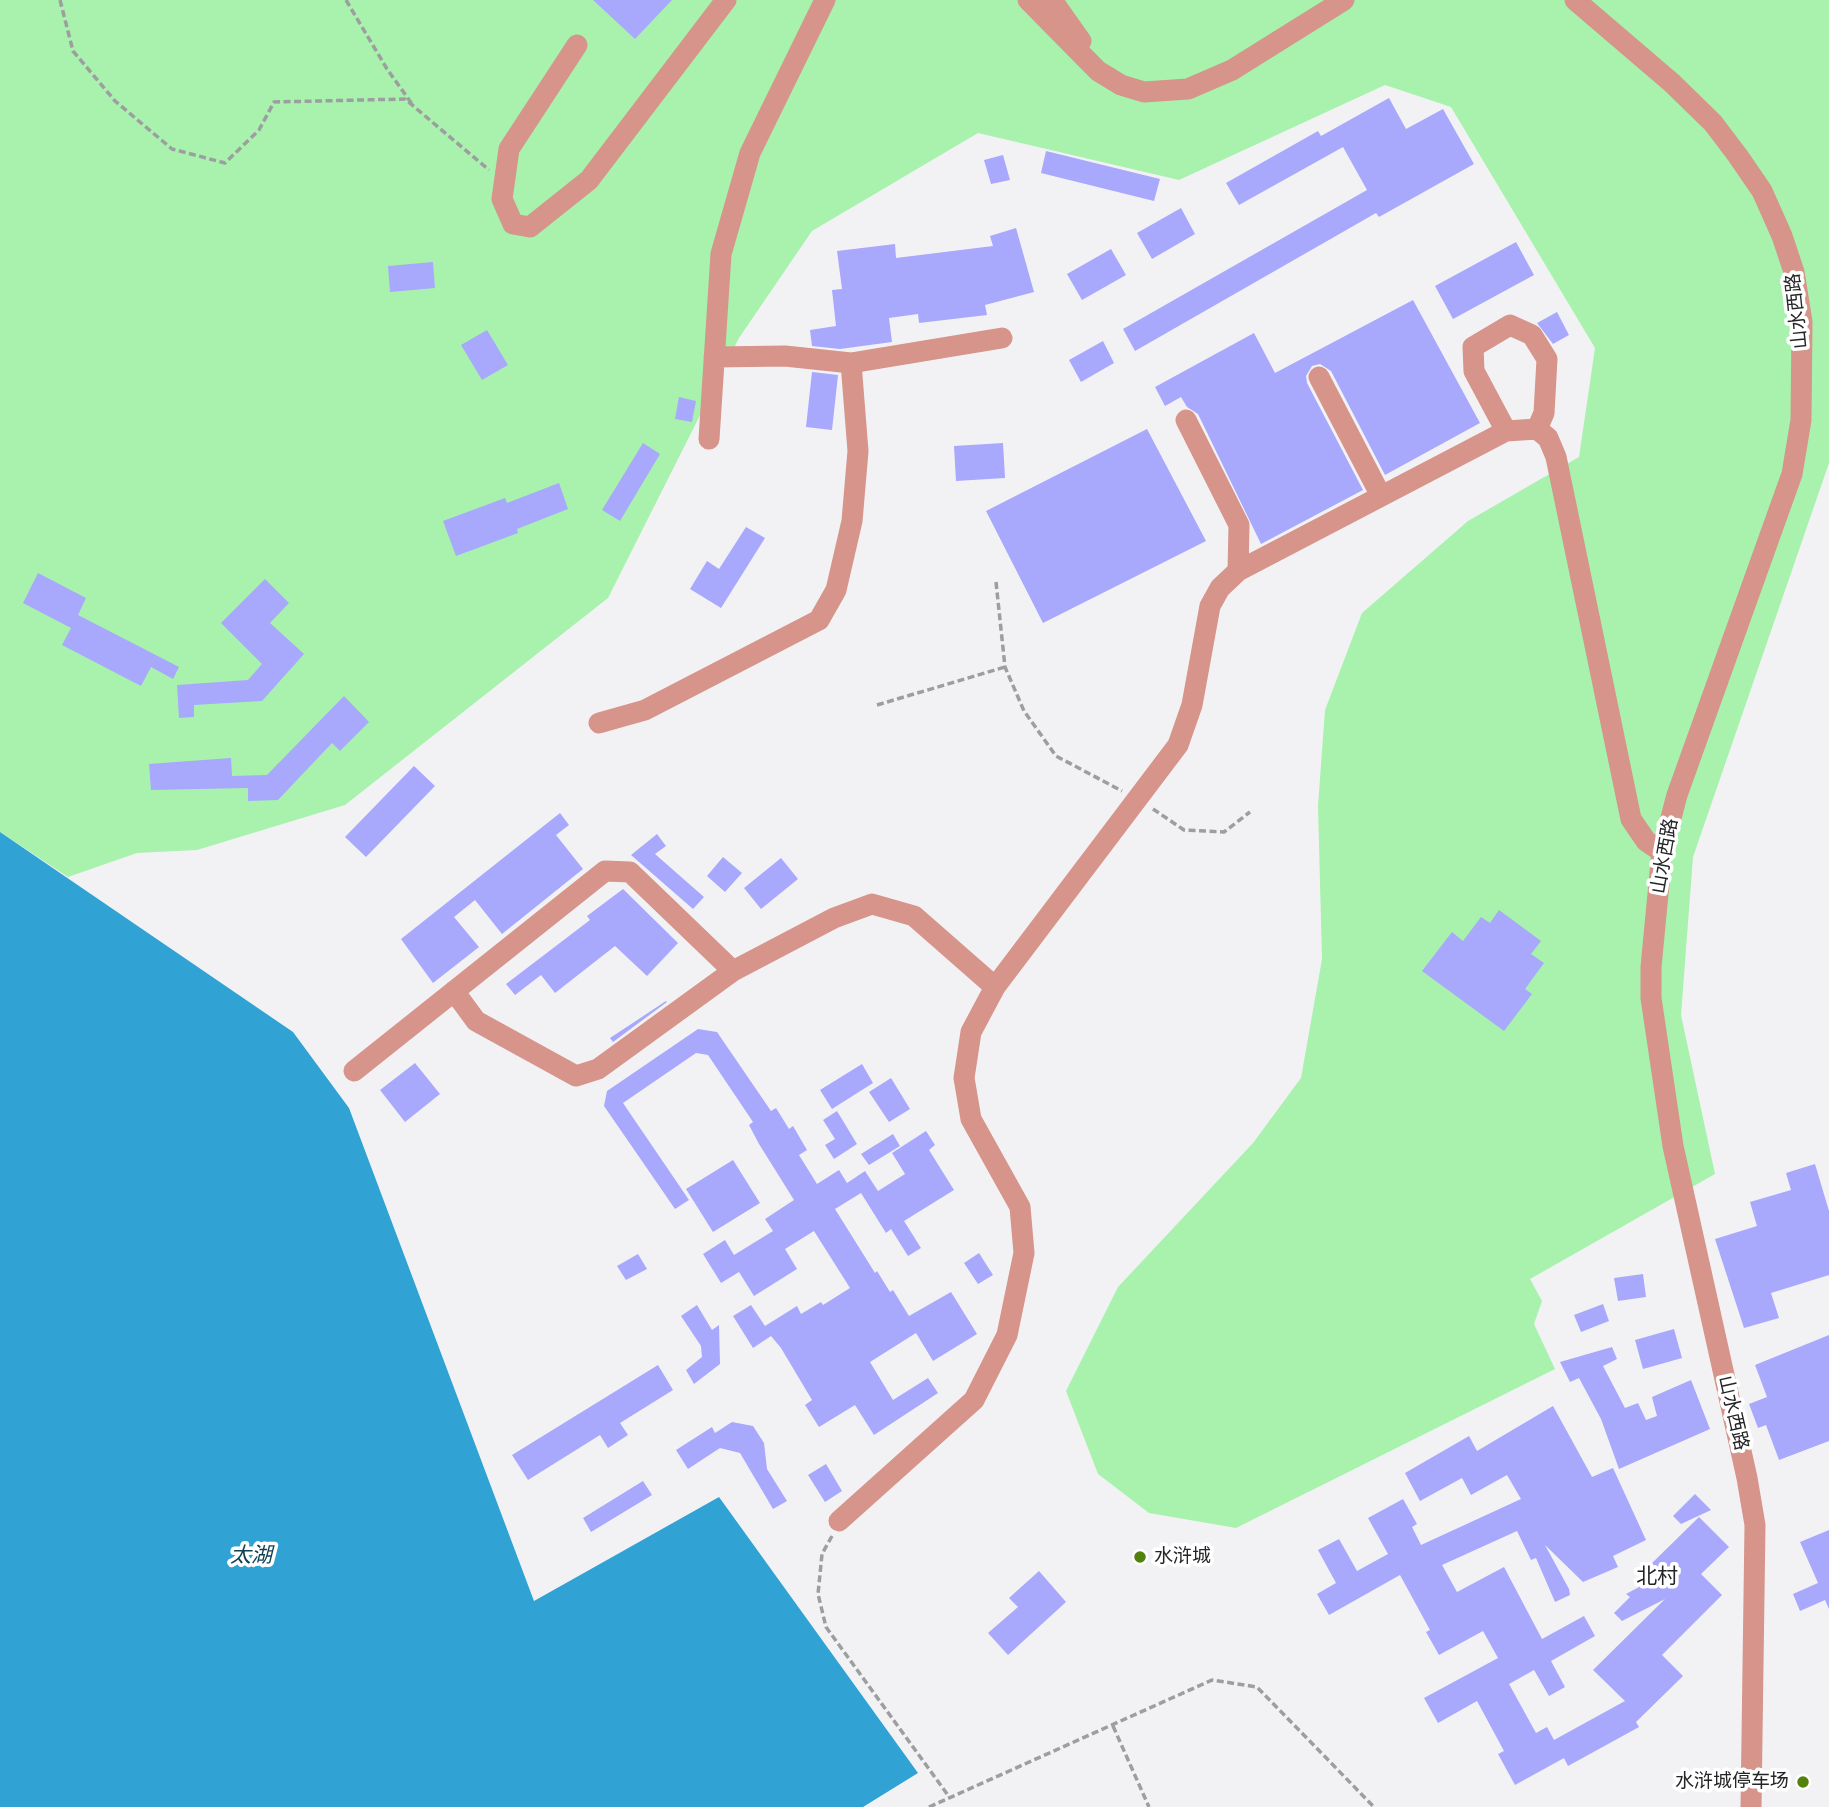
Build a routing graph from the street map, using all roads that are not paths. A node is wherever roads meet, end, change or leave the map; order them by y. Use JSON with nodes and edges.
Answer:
{"nodes":[{"id":1,"x":726,"y":0,"type":"edge"},
{"id":2,"x":825,"y":0,"type":"edge"},
{"id":3,"x":1028,"y":0,"type":"edge"},
{"id":4,"x":1052,"y":0,"type":"edge"},
{"id":5,"x":1344,"y":0,"type":"edge"},
{"id":6,"x":1575,"y":0,"type":"edge"},
{"id":7,"x":577,"y":45,"type":"dead end"},
{"id":8,"x":1098,"y":71,"type":"junction"},
{"id":9,"x":1002,"y":338,"type":"dead end"},
{"id":10,"x":714,"y":357,"type":"junction"},
{"id":11,"x":851,"y":363,"type":"junction"},
{"id":12,"x":1319,"y":377,"type":"dead end"},
{"id":13,"x":1186,"y":420,"type":"dead end"},
{"id":14,"x":1537,"y":429,"type":"junction"},
{"id":15,"x":1506,"y":431,"type":"junction"},
{"id":16,"x":709,"y":439,"type":"dead end"},
{"id":17,"x":1381,"y":496,"type":"junction"},
{"id":18,"x":1238,"y":571,"type":"junction"},
{"id":19,"x":599,"y":723,"type":"dead end"},
{"id":20,"x":1662,"y":852,"type":"junction"},
{"id":21,"x":733,"y":971,"type":"junction"},
{"id":22,"x":995,"y":987,"type":"junction"},
{"id":23,"x":454,"y":991,"type":"junction"},
{"id":24,"x":354,"y":1070,"type":"dead end"},
{"id":25,"x":839,"y":1521,"type":"road end"},
{"id":26,"x":1751,"y":1807,"type":"edge"}],
"edges":[{"from":1,"to":7,"type":"street"},
{"from":2,"to":10,"type":"street"},
{"from":3,"to":8,"type":"street"},
{"from":4,"to":8,"type":"street"},
{"from":5,"to":8,"type":"street"},
{"from":6,"to":20,"type":"street","name":"山水西路"},
{"from":9,"to":11,"type":"street"},
{"from":10,"to":11,"type":"street"},
{"from":10,"to":16,"type":"street"},
{"from":11,"to":19,"type":"street"},
{"from":12,"to":17,"type":"street"},
{"from":13,"to":18,"type":"street"},
{"from":14,"to":15,"type":"street"},
{"from":14,"to":15,"type":"street"},
{"from":14,"to":20,"type":"street"},
{"from":15,"to":17,"type":"street"},
{"from":17,"to":18,"type":"street"},
{"from":18,"to":22,"type":"street"},
{"from":20,"to":26,"type":"street","name":"山水西路"},
{"from":21,"to":22,"type":"street"},
{"from":21,"to":23,"type":"street"},
{"from":21,"to":23,"type":"street"},
{"from":22,"to":25,"type":"street"},
{"from":23,"to":24,"type":"street"}]}
